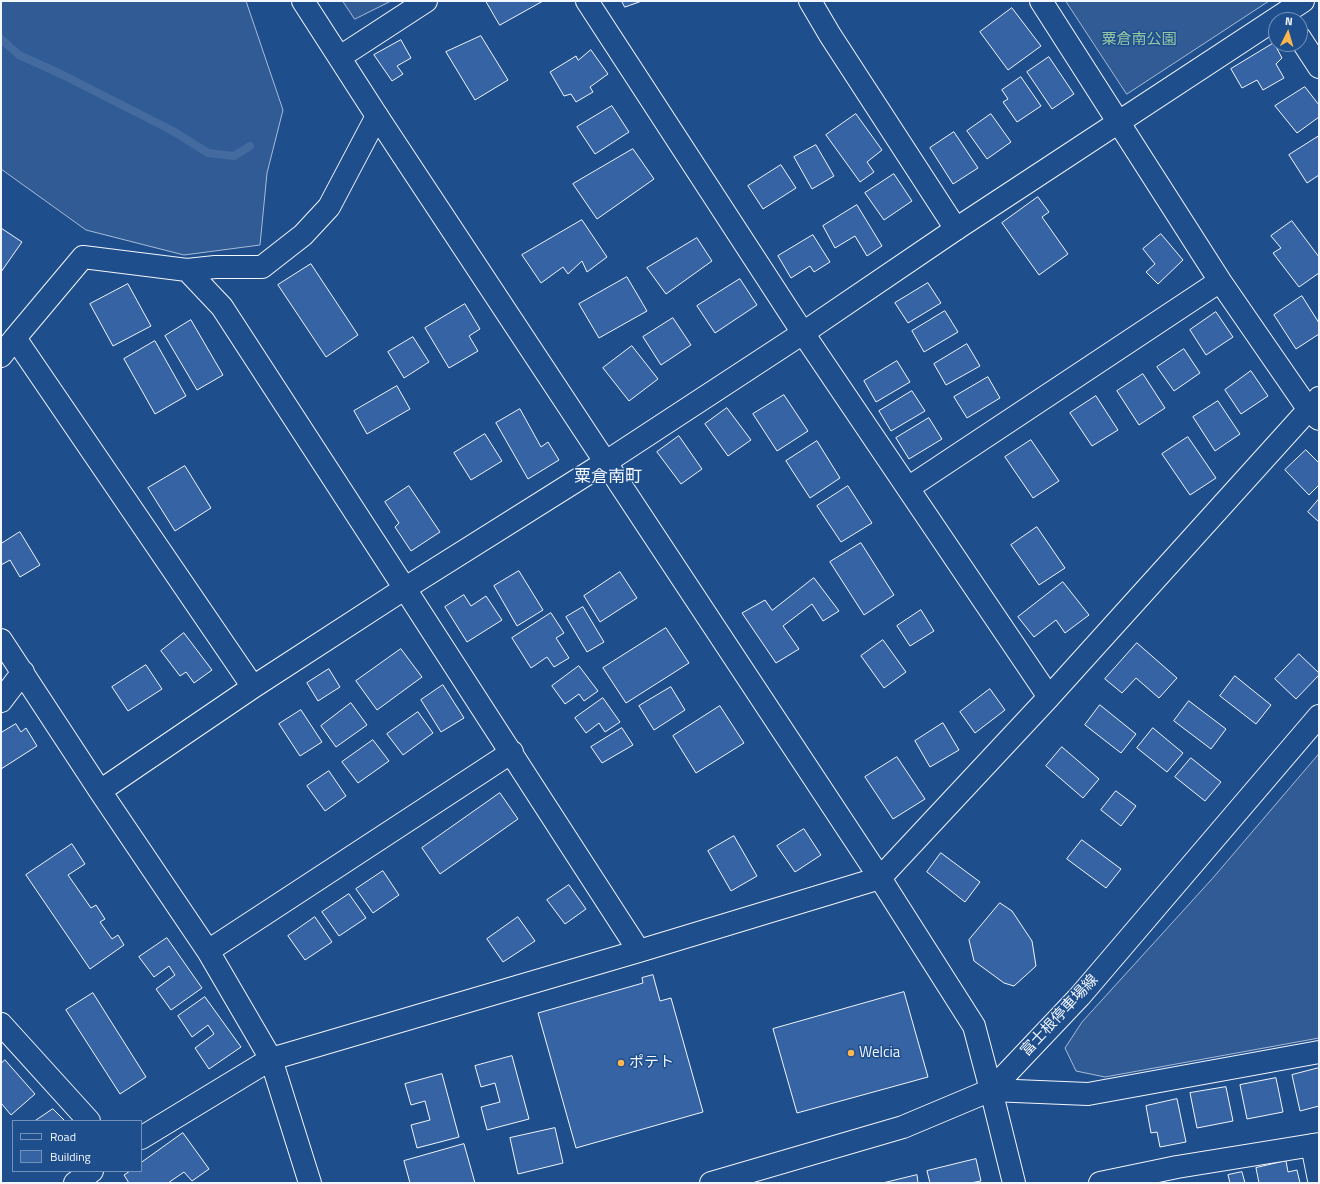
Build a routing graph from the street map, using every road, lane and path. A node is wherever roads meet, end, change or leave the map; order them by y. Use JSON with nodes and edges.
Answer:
{"nodes":[{"id":1,"x":303,"y":1,"type":"edge"},
{"id":2,"x":426,"y":1,"type":"edge"},
{"id":3,"x":587,"y":1,"type":"edge"},
{"id":4,"x":810,"y":1,"type":"edge"},
{"id":5,"x":1041,"y":1,"type":"edge"},
{"id":6,"x":1303,"y":1,"type":"edge"},
{"id":7,"x":1291,"y":12,"type":"edge"},
{"id":8,"x":1268,"y":28,"type":"edge"},
{"id":9,"x":1308,"y":50,"type":"edge"},
{"id":10,"x":340,"y":57,"type":"junction"},
{"id":11,"x":1319,"y":67,"type":"edge"},
{"id":12,"x":377,"y":116,"type":"junction"},
{"id":13,"x":1119,"y":123,"type":"junction"},
{"id":14,"x":956,"y":229,"type":"junction"},
{"id":15,"x":187,"y":270,"type":"junction"},
{"id":16,"x":1220,"y":281,"type":"junction"},
{"id":17,"x":803,"y":333,"type":"junction"},
{"id":18,"x":15,"y":338,"type":"junction"},
{"id":19,"x":1,"y":356,"type":"edge"},
{"id":20,"x":1316,"y":409,"type":"edge"},
{"id":21,"x":606,"y":462,"type":"junction"},
{"id":22,"x":908,"y":488,"type":"junction"},
{"id":23,"x":404,"y":589,"type":"junction"},
{"id":24,"x":1,"y":640,"type":"edge"},
{"id":25,"x":23,"y":672,"type":"junction"},
{"id":26,"x":253,"y":687,"type":"junction"},
{"id":27,"x":1049,"y":697,"type":"junction"},
{"id":28,"x":1,"y":701,"type":"edge"},
{"id":29,"x":1319,"y":716,"type":"edge"},
{"id":30,"x":512,"y":752,"type":"junction"},
{"id":31,"x":100,"y":791,"type":"junction"},
{"id":32,"x":880,"y":878,"type":"junction"},
{"id":33,"x":208,"y":951,"type":"junction"},
{"id":34,"x":639,"y":951,"type":"junction"},
{"id":35,"x":4,"y":1033,"type":"edge"},
{"id":36,"x":1319,"y":1052,"type":"edge"},
{"id":37,"x":271,"y":1059,"type":"junction"},
{"id":38,"x":991,"y":1090,"type":"junction"},
{"id":39,"x":88,"y":1120,"type":"edge"},
{"id":40,"x":142,"y":1137,"type":"edge"},
{"id":41,"x":1316,"y":1145,"type":"edge"},
{"id":42,"x":91,"y":1172,"type":"edge"},
{"id":43,"x":1178,"y":1175,"type":"edge"},
{"id":44,"x":1319,"y":1180,"type":"edge"},
{"id":45,"x":75,"y":1183,"type":"edge"},
{"id":46,"x":310,"y":1183,"type":"edge"},
{"id":47,"x":711,"y":1183,"type":"edge"},
{"id":48,"x":1014,"y":1183,"type":"edge"},
{"id":49,"x":1100,"y":1183,"type":"edge"}],
"edges":[{"from":1,"to":10,"type":"street"},
{"from":2,"to":10,"type":"street"},
{"from":3,"to":17,"type":"street"},
{"from":4,"to":14,"type":"street"},
{"from":5,"to":13,"type":"street"},
{"from":6,"to":7,"type":"street"},
{"from":8,"to":13,"type":"street"},
{"from":9,"to":11,"type":"street"},
{"from":10,"to":12,"type":"street"},
{"from":12,"to":15,"type":"street"},
{"from":12,"to":21,"type":"street"},
{"from":13,"to":14,"type":"street"},
{"from":13,"to":16,"type":"street"},
{"from":14,"to":17,"type":"street"},
{"from":15,"to":18,"type":"street"},
{"from":15,"to":23,"type":"street"},
{"from":16,"to":20,"type":"street"},
{"from":16,"to":22,"type":"street"},
{"from":17,"to":21,"type":"street"},
{"from":17,"to":22,"type":"street"},
{"from":18,"to":19,"type":"street"},
{"from":18,"to":26,"type":"street"},
{"from":20,"to":27,"type":"street"},
{"from":21,"to":23,"type":"street"},
{"from":21,"to":32,"type":"street"},
{"from":22,"to":27,"type":"street"},
{"from":23,"to":26,"type":"street"},
{"from":23,"to":30,"type":"street"},
{"from":24,"to":25,"type":"street"},
{"from":25,"to":28,"type":"street"},
{"from":25,"to":31,"type":"street"},
{"from":26,"to":31,"type":"street"},
{"from":27,"to":32,"type":"street"},
{"from":29,"to":38,"type":"street","name":"富士根停車場線"},
{"from":30,"to":33,"type":"street"},
{"from":30,"to":34,"type":"street"},
{"from":31,"to":33,"type":"street"},
{"from":32,"to":34,"type":"street"},
{"from":32,"to":38,"type":"street"},
{"from":33,"to":37,"type":"street"},
{"from":34,"to":37,"type":"street"},
{"from":35,"to":39,"type":"street"},
{"from":36,"to":38,"type":"street"},
{"from":37,"to":40,"type":"street"},
{"from":37,"to":46,"type":"street"},
{"from":38,"to":47,"type":"street","name":"富士根停車場線"},
{"from":38,"to":48,"type":"street"},
{"from":41,"to":43,"type":"street"},
{"from":41,"to":44,"type":"street"},
{"from":42,"to":45,"type":"street"},
{"from":43,"to":49,"type":"street"}]}
